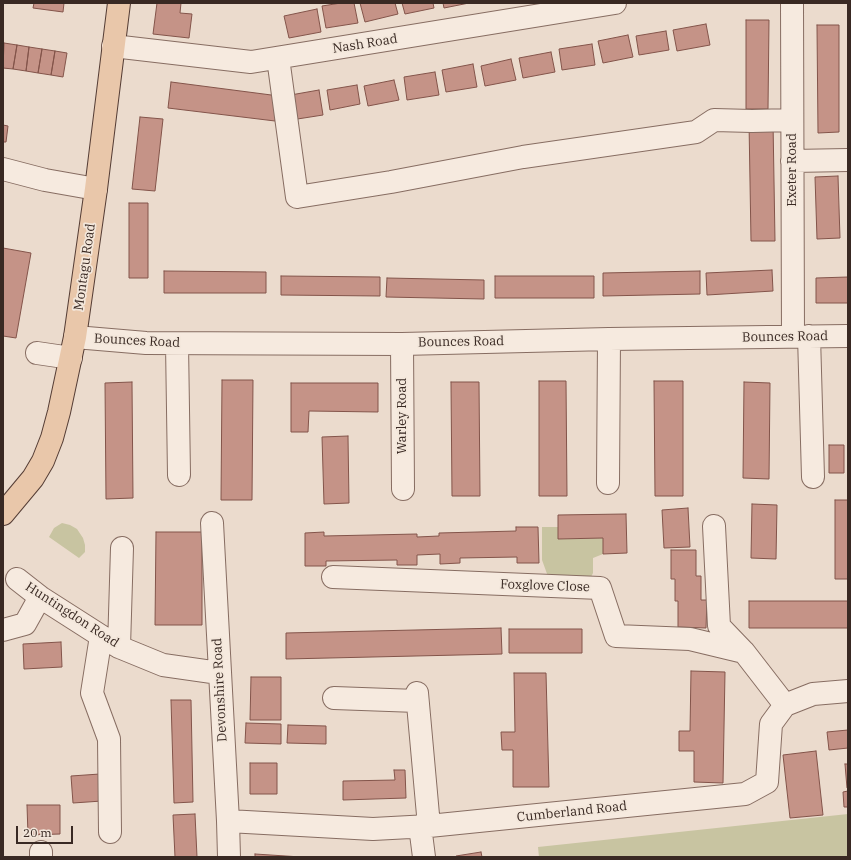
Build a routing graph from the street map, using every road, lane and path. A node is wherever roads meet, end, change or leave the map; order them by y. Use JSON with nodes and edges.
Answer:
{"nodes":[{"id":1,"x":119,"y":3,"type":"edge"},
{"id":2,"x":615,"y":3,"type":"edge"},
{"id":3,"x":792,"y":3,"type":"edge"},
{"id":4,"x":113,"y":46,"type":"junction"},
{"id":5,"x":278,"y":58,"type":"junction"},
{"id":6,"x":792,"y":120,"type":"junction"},
{"id":7,"x":848,"y":160,"type":"edge"},
{"id":8,"x":792,"y":161,"type":"junction"},
{"id":9,"x":3,"y":169,"type":"edge"},
{"id":10,"x":96,"y":189,"type":"junction"},
{"id":11,"x":801,"y":336,"type":"junction"},
{"id":12,"x":848,"y":336,"type":"edge"},
{"id":13,"x":75,"y":337,"type":"junction"},
{"id":14,"x":609,"y":339,"type":"junction"},
{"id":15,"x":177,"y":344,"type":"junction"},
{"id":16,"x":402,"y":344,"type":"junction"},
{"id":17,"x":38,"y":352,"type":"dead end"},
{"id":18,"x":71,"y":358,"type":"junction"},
{"id":19,"x":179,"y":475,"type":"dead end"},
{"id":20,"x":812,"y":477,"type":"dead end"},
{"id":21,"x":608,"y":483,"type":"dead end"},
{"id":22,"x":402,"y":489,"type":"dead end"},
{"id":23,"x":3,"y":514,"type":"edge"},
{"id":24,"x":212,"y":523,"type":"dead end"},
{"id":25,"x":714,"y":526,"type":"dead end"},
{"id":26,"x":122,"y":548,"type":"dead end"},
{"id":27,"x":333,"y":578,"type":"dead end"},
{"id":28,"x":17,"y":579,"type":"dead end"},
{"id":29,"x":40,"y":597,"type":"junction"},
{"id":30,"x":3,"y":630,"type":"edge"},
{"id":31,"x":101,"y":636,"type":"junction"},
{"id":32,"x":119,"y":646,"type":"junction"},
{"id":33,"x":744,"y":652,"type":"junction"},
{"id":34,"x":219,"y":673,"type":"junction"},
{"id":35,"x":848,"y":691,"type":"edge"},
{"id":36,"x":334,"y":698,"type":"dead end"},
{"id":37,"x":785,"y":705,"type":"junction"},
{"id":38,"x":228,"y":821,"type":"junction"},
{"id":39,"x":425,"y":826,"type":"junction"},
{"id":40,"x":110,"y":832,"type":"dead end"},
{"id":41,"x":228,"y":857,"type":"edge"},
{"id":42,"x":424,"y":857,"type":"edge"}],
"edges":[{"from":1,"to":4,"type":"main road","name":"Montagu Road"},
{"from":2,"to":5,"type":"street","name":"Nash Road"},
{"from":3,"to":6,"type":"street","name":"Exeter Road"},
{"from":4,"to":5,"type":"street","name":"Nash Road"},
{"from":4,"to":10,"type":"main road","name":"Montagu Road"},
{"from":5,"to":6,"type":"street"},
{"from":6,"to":8,"type":"street","name":"Exeter Road"},
{"from":7,"to":8,"type":"street"},
{"from":8,"to":11,"type":"street","name":"Exeter Road"},
{"from":9,"to":10,"type":"street"},
{"from":10,"to":13,"type":"main road","name":"Montagu Road"},
{"from":11,"to":12,"type":"street","name":"Bounces Road"},
{"from":11,"to":14,"type":"street","name":"Bounces Road"},
{"from":11,"to":20,"type":"street","name":"Exeter Road"},
{"from":13,"to":15,"type":"street","name":"Bounces Road"},
{"from":13,"to":18,"type":"main road","name":"Montagu Road"},
{"from":14,"to":16,"type":"street","name":"Bounces Road"},
{"from":14,"to":21,"type":"street"},
{"from":15,"to":16,"type":"street","name":"Bounces Road"},
{"from":15,"to":19,"type":"street"},
{"from":16,"to":22,"type":"street","name":"Warley Road"},
{"from":17,"to":18,"type":"street"},
{"from":18,"to":23,"type":"main road","name":"Montagu Road"},
{"from":24,"to":34,"type":"street","name":"Devonshire Road"},
{"from":25,"to":33,"type":"street"},
{"from":26,"to":32,"type":"street"},
{"from":27,"to":33,"type":"street","name":"Foxglove Close"},
{"from":28,"to":29,"type":"street","name":"Huntingdon Road"},
{"from":29,"to":30,"type":"street"},
{"from":29,"to":31,"type":"street","name":"Huntingdon Road"},
{"from":31,"to":32,"type":"street","name":"Huntingdon Road"},
{"from":31,"to":40,"type":"street"},
{"from":32,"to":34,"type":"street","name":"Huntingdon Road"},
{"from":33,"to":37,"type":"street"},
{"from":34,"to":38,"type":"street","name":"Devonshire Road"},
{"from":35,"to":37,"type":"street"},
{"from":36,"to":39,"type":"street"},
{"from":37,"to":39,"type":"street","name":"Cumberland Road"},
{"from":38,"to":39,"type":"street","name":"Cumberland Road"},
{"from":38,"to":41,"type":"street","name":"Devonshire Road"},
{"from":39,"to":42,"type":"street"}]}
